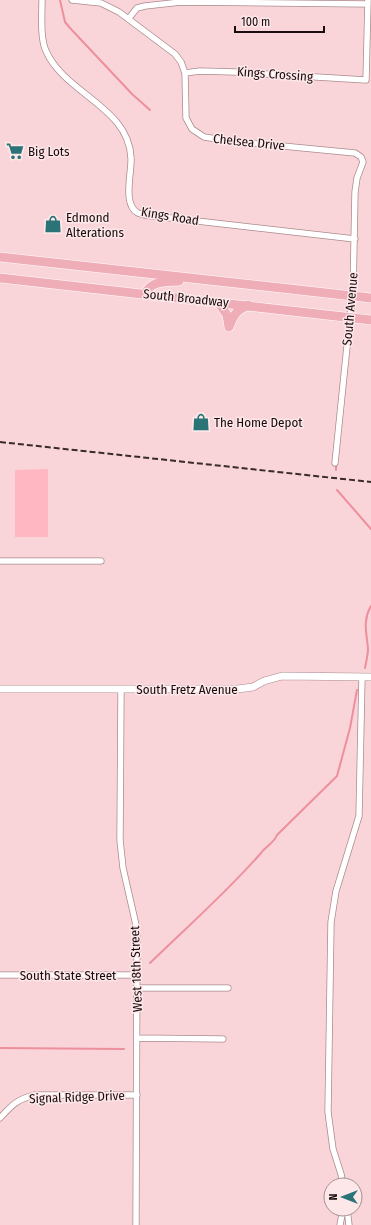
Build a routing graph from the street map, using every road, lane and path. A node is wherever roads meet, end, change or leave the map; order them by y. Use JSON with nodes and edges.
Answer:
{"nodes":[{"id":1,"x":42,"y":0,"type":"edge"},
{"id":2,"x":72,"y":0,"type":"edge"},
{"id":3,"x":368,"y":2,"type":"edge"},
{"id":4,"x":129,"y":18,"type":"junction"},
{"id":5,"x":185,"y":73,"type":"junction"},
{"id":6,"x":361,"y":157,"type":"joint"},
{"id":7,"x":355,"y":238,"type":"junction"},
{"id":8,"x":0,"y":257,"type":"edge"},
{"id":9,"x":0,"y":278,"type":"edge"},
{"id":10,"x":192,"y":279,"type":"junction"},
{"id":11,"x":146,"y":294,"type":"junction"},
{"id":12,"x":354,"y":296,"type":"junction"},
{"id":13,"x":371,"y":298,"type":"edge"},
{"id":14,"x":218,"y":302,"type":"junction"},
{"id":15,"x":248,"y":305,"type":"junction"},
{"id":16,"x":350,"y":316,"type":"junction"},
{"id":17,"x":371,"y":320,"type":"edge"},
{"id":18,"x":335,"y":463,"type":"dead end"},
{"id":19,"x":0,"y":561,"type":"edge"},
{"id":20,"x":101,"y":561,"type":"dead end"},
{"id":21,"x":362,"y":677,"type":"junction"},
{"id":22,"x":371,"y":677,"type":"edge"},
{"id":23,"x":0,"y":689,"type":"edge"},
{"id":24,"x":121,"y":690,"type":"junction"},
{"id":25,"x":0,"y":975,"type":"edge"},
{"id":26,"x":137,"y":975,"type":"junction"},
{"id":27,"x":137,"y":988,"type":"junction"},
{"id":28,"x":228,"y":988,"type":"dead end"},
{"id":29,"x":137,"y":1038,"type":"junction"},
{"id":30,"x":223,"y":1039,"type":"dead end"},
{"id":31,"x":137,"y":1095,"type":"junction"},
{"id":32,"x":0,"y":1118,"type":"edge"},
{"id":33,"x":342,"y":1177,"type":"edge"},
{"id":34,"x":136,"y":1225,"type":"edge"}],
"edges":[{"from":1,"to":7,"type":"street","name":"Kings Road"},
{"from":2,"to":4,"type":"street","name":"Chelsea Drive"},
{"from":3,"to":4,"type":"street"},
{"from":3,"to":5,"type":"street","name":"Kings Crossing"},
{"from":4,"to":5,"type":"street","name":"Chelsea Drive"},
{"from":5,"to":6,"type":"street","name":"Chelsea Drive"},
{"from":6,"to":7,"type":"street","name":"South Avenue"},
{"from":7,"to":12,"type":"street","name":"South Avenue"},
{"from":8,"to":10,"type":"main road","name":"South Broadway"},
{"from":9,"to":11,"type":"main road","name":"South Broadway"},
{"from":10,"to":11,"type":"main road"},
{"from":10,"to":12,"type":"main road","name":"South Broadway"},
{"from":11,"to":14,"type":"main road","name":"South Broadway"},
{"from":12,"to":13,"type":"main road","name":"South Broadway"},
{"from":12,"to":16,"type":"street","name":"South Avenue"},
{"from":14,"to":15,"type":"main road","name":"South Broadway"},
{"from":14,"to":15,"type":"main road"},
{"from":15,"to":16,"type":"main road","name":"South Broadway"},
{"from":16,"to":17,"type":"main road","name":"South Broadway"},
{"from":16,"to":18,"type":"street","name":"South Avenue"},
{"from":19,"to":20,"type":"street"},
{"from":21,"to":22,"type":"street","name":"South Fretz Avenue"},
{"from":21,"to":24,"type":"street","name":"South Fretz Avenue"},
{"from":21,"to":33,"type":"street"},
{"from":23,"to":24,"type":"street","name":"South Fretz Avenue"},
{"from":24,"to":26,"type":"street","name":"West 18th Street"},
{"from":25,"to":26,"type":"street","name":"South State Street"},
{"from":26,"to":27,"type":"street","name":"West 18th Street"},
{"from":27,"to":28,"type":"street"},
{"from":27,"to":29,"type":"street","name":"West 18th Street"},
{"from":29,"to":30,"type":"street"},
{"from":29,"to":31,"type":"street","name":"West 18th Street"},
{"from":31,"to":32,"type":"street","name":"Signal Ridge Drive"},
{"from":31,"to":34,"type":"street","name":"West 18th Street"}]}
